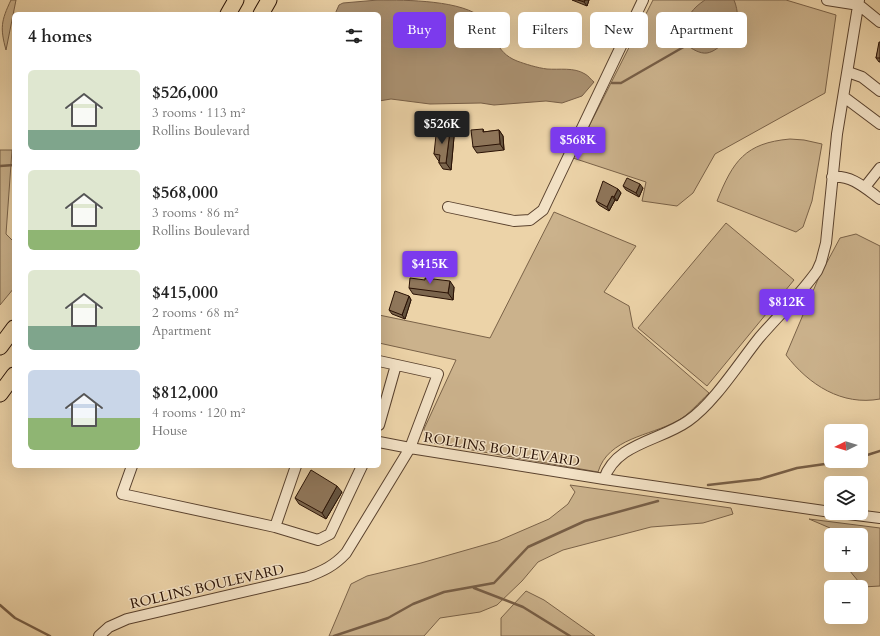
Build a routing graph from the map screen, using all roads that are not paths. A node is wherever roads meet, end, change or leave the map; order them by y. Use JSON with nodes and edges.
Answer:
{"nodes":[{"id":1,"x":236,"y":0,"type":"edge"},
{"id":2,"x":269,"y":0,"type":"edge"},
{"id":3,"x":643,"y":0,"type":"edge"},
{"id":4,"x":828,"y":0,"type":"edge"},
{"id":5,"x":859,"y":3,"type":"edge"},
{"id":6,"x":229,"y":12,"type":"edge"},
{"id":7,"x":262,"y":12,"type":"edge"},
{"id":8,"x":880,"y":22,"type":"edge"},
{"id":9,"x":848,"y":72,"type":"junction"},
{"id":10,"x":880,"y":91,"type":"edge"},
{"id":11,"x":844,"y":97,"type":"junction"},
{"id":12,"x":880,"y":124,"type":"edge"},
{"id":13,"x":880,"y":168,"type":"edge"},
{"id":14,"x":832,"y":178,"type":"junction"},
{"id":15,"x":865,"y":187,"type":"junction"},
{"id":16,"x":880,"y":199,"type":"edge"},
{"id":17,"x":448,"y":207,"type":"dead end"},
{"id":18,"x":12,"y":331,"type":"edge"},
{"id":19,"x":0,"y":347,"type":"edge"},
{"id":20,"x":381,"y":361,"type":"edge"},
{"id":21,"x":396,"y":365,"type":"junction"},
{"id":22,"x":12,"y":378,"type":"edge"},
{"id":23,"x":0,"y":394,"type":"edge"},
{"id":24,"x":381,"y":418,"type":"edge"},
{"id":25,"x":381,"y":442,"type":"edge"},
{"id":26,"x":410,"y":448,"type":"junction"},
{"id":27,"x":131,"y":468,"type":"edge"},
{"id":28,"x":295,"y":468,"type":"edge"},
{"id":29,"x":361,"y":468,"type":"edge"},
{"id":30,"x":604,"y":479,"type":"junction"},
{"id":31,"x":824,"y":511,"type":"edge"},
{"id":32,"x":868,"y":516,"type":"edge"},
{"id":33,"x":880,"y":518,"type":"edge"},
{"id":34,"x":275,"y":527,"type":"junction"},
{"id":35,"x":99,"y":636,"type":"edge"}],
"edges":[{"from":1,"to":6,"type":"highway"},
{"from":2,"to":7,"type":"highway"},
{"from":3,"to":17,"type":"street"},
{"from":4,"to":5,"type":"street"},
{"from":5,"to":8,"type":"street"},
{"from":5,"to":9,"type":"street"},
{"from":9,"to":10,"type":"street"},
{"from":9,"to":11,"type":"street"},
{"from":11,"to":12,"type":"street"},
{"from":11,"to":14,"type":"street"},
{"from":13,"to":15,"type":"street"},
{"from":14,"to":15,"type":"street"},
{"from":14,"to":30,"type":"street"},
{"from":15,"to":16,"type":"street"},
{"from":18,"to":19,"type":"highway"},
{"from":20,"to":21,"type":"street"},
{"from":21,"to":24,"type":"street"},
{"from":21,"to":26,"type":"street"},
{"from":22,"to":23,"type":"highway"},
{"from":25,"to":26,"type":"street"},
{"from":26,"to":30,"type":"street","name":"ROLLINS BOULEVARD"},
{"from":26,"to":35,"type":"street","name":"ROLLINS BOULEVARD"},
{"from":27,"to":34,"type":"street"},
{"from":28,"to":34,"type":"street"},
{"from":29,"to":34,"type":"street"},
{"from":30,"to":31,"type":"street","name":"ROLLINS BOULEVARD"},
{"from":32,"to":33,"type":"street"}]}
